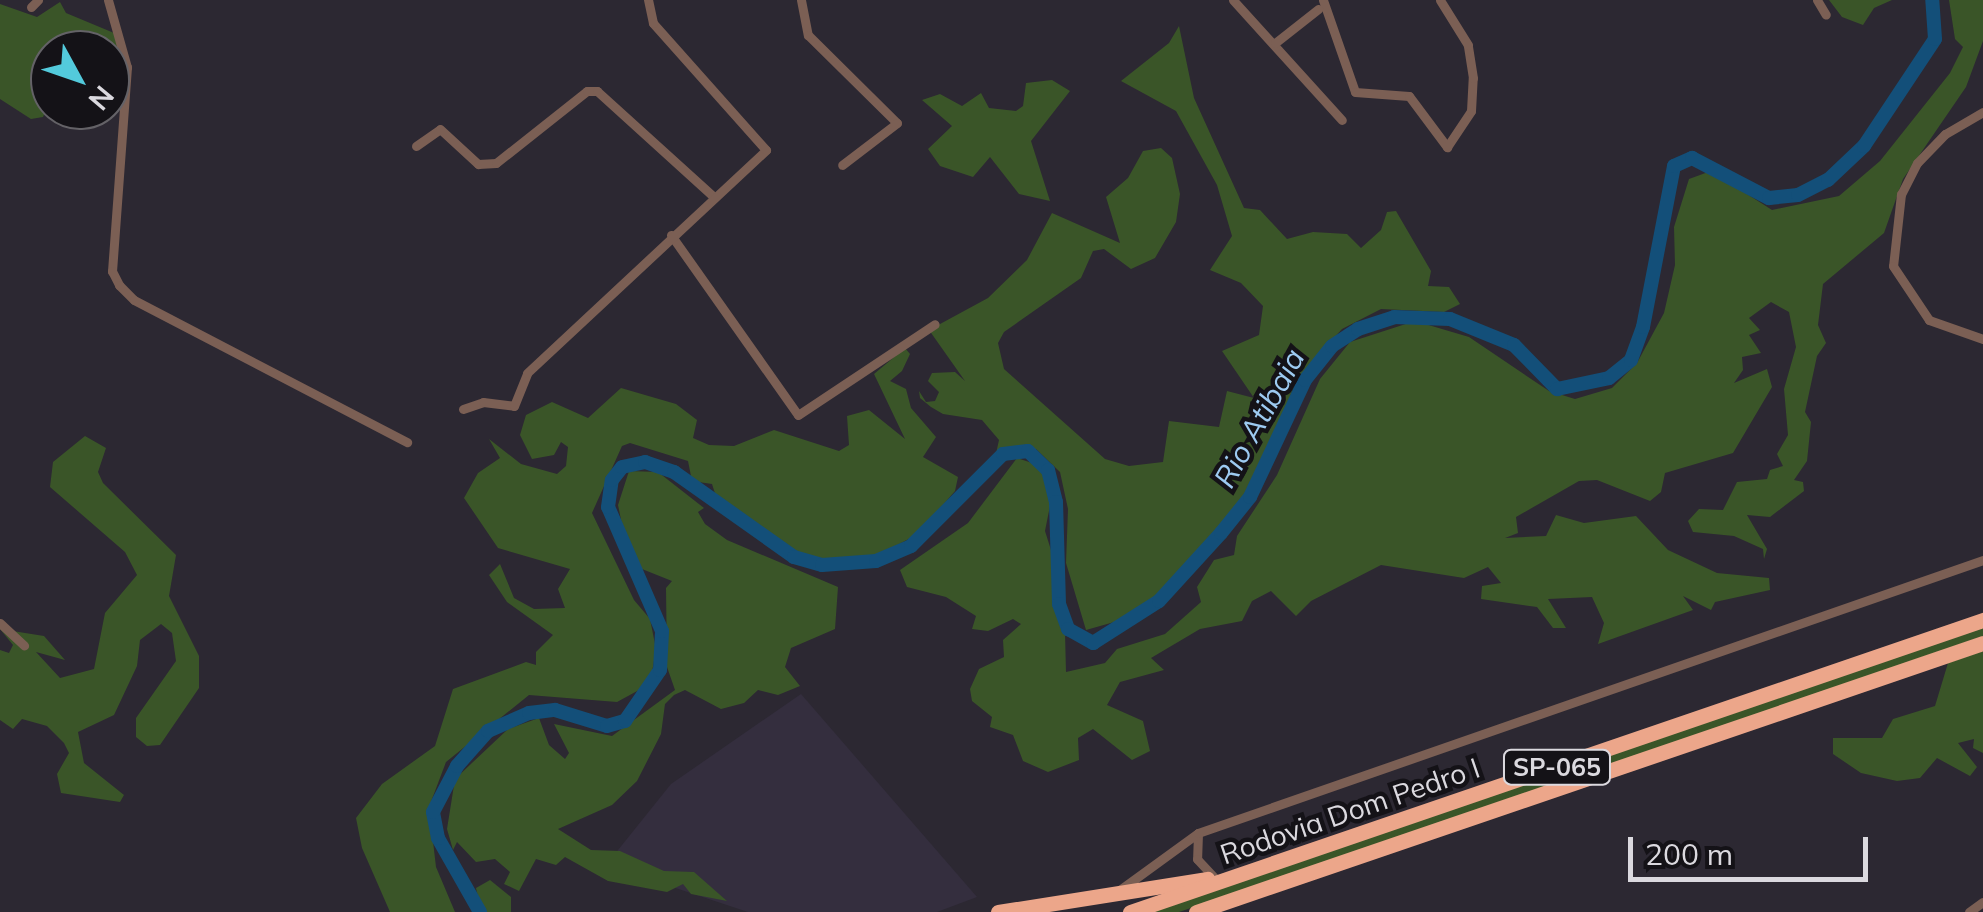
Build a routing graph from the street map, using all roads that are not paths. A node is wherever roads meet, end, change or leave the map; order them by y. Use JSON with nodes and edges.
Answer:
{"nodes":[{"id":1,"x":108,"y":0,"type":"edge"},
{"id":2,"x":648,"y":0,"type":"edge"},
{"id":3,"x":801,"y":0,"type":"edge"},
{"id":4,"x":1234,"y":0,"type":"edge"},
{"id":5,"x":1440,"y":0,"type":"edge"},
{"id":6,"x":1817,"y":0,"type":"edge"},
{"id":7,"x":1320,"y":4,"type":"edge"},
{"id":8,"x":1826,"y":15,"type":"dead end"},
{"id":9,"x":1275,"y":43,"type":"junction"},
{"id":10,"x":1983,"y":112,"type":"edge"},
{"id":11,"x":1342,"y":120,"type":"dead end"},
{"id":12,"x":416,"y":146,"type":"dead end"},
{"id":13,"x":842,"y":165,"type":"dead end"},
{"id":14,"x":714,"y":197,"type":"junction"},
{"id":15,"x":671,"y":234,"type":"junction"},
{"id":16,"x":935,"y":324,"type":"dead end"},
{"id":17,"x":1983,"y":339,"type":"edge"},
{"id":18,"x":463,"y":409,"type":"dead end"},
{"id":19,"x":407,"y":442,"type":"dead end"},
{"id":20,"x":1983,"y":560,"type":"edge"},
{"id":21,"x":1983,"y":620,"type":"edge"},
{"id":22,"x":0,"y":623,"type":"edge"},
{"id":23,"x":1983,"y":643,"type":"edge"},
{"id":24,"x":24,"y":645,"type":"dead end"},
{"id":25,"x":1198,"y":834,"type":"junction"},
{"id":26,"x":1279,"y":862,"type":"junction"},
{"id":27,"x":1215,"y":878,"type":"junction"},
{"id":28,"x":1119,"y":890,"type":"junction"},
{"id":29,"x":1983,"y":902,"type":"edge"},
{"id":30,"x":998,"y":912,"type":"edge"},
{"id":31,"x":1130,"y":912,"type":"edge"},
{"id":32,"x":1196,"y":912,"type":"edge"},
{"id":33,"x":1969,"y":912,"type":"edge"}],
"edges":[{"from":1,"to":19,"type":"street"},
{"from":2,"to":14,"type":"street"},
{"from":3,"to":13,"type":"street"},
{"from":4,"to":9,"type":"street"},
{"from":5,"to":7,"type":"street"},
{"from":6,"to":8,"type":"street"},
{"from":7,"to":9,"type":"street"},
{"from":9,"to":11,"type":"street"},
{"from":10,"to":17,"type":"street"},
{"from":12,"to":14,"type":"street"},
{"from":14,"to":15,"type":"street"},
{"from":15,"to":16,"type":"street"},
{"from":15,"to":18,"type":"street"},
{"from":20,"to":25,"type":"street"},
{"from":21,"to":26,"type":"highway","name":"Rodovia Dom Pedro I","number":"SP-065"},
{"from":22,"to":24,"type":"street"},
{"from":23,"to":32,"type":"highway","name":"Rodovia Dom Pedro I","number":"SP-065"},
{"from":25,"to":27,"type":"street"},
{"from":25,"to":28,"type":"street"},
{"from":26,"to":27,"type":"highway"},
{"from":26,"to":31,"type":"highway","name":"Rodovia Dom Pedro I","number":"SP-065"},
{"from":27,"to":28,"type":"highway"},
{"from":28,"to":30,"type":"highway"},
{"from":29,"to":33,"type":"street"}]}
